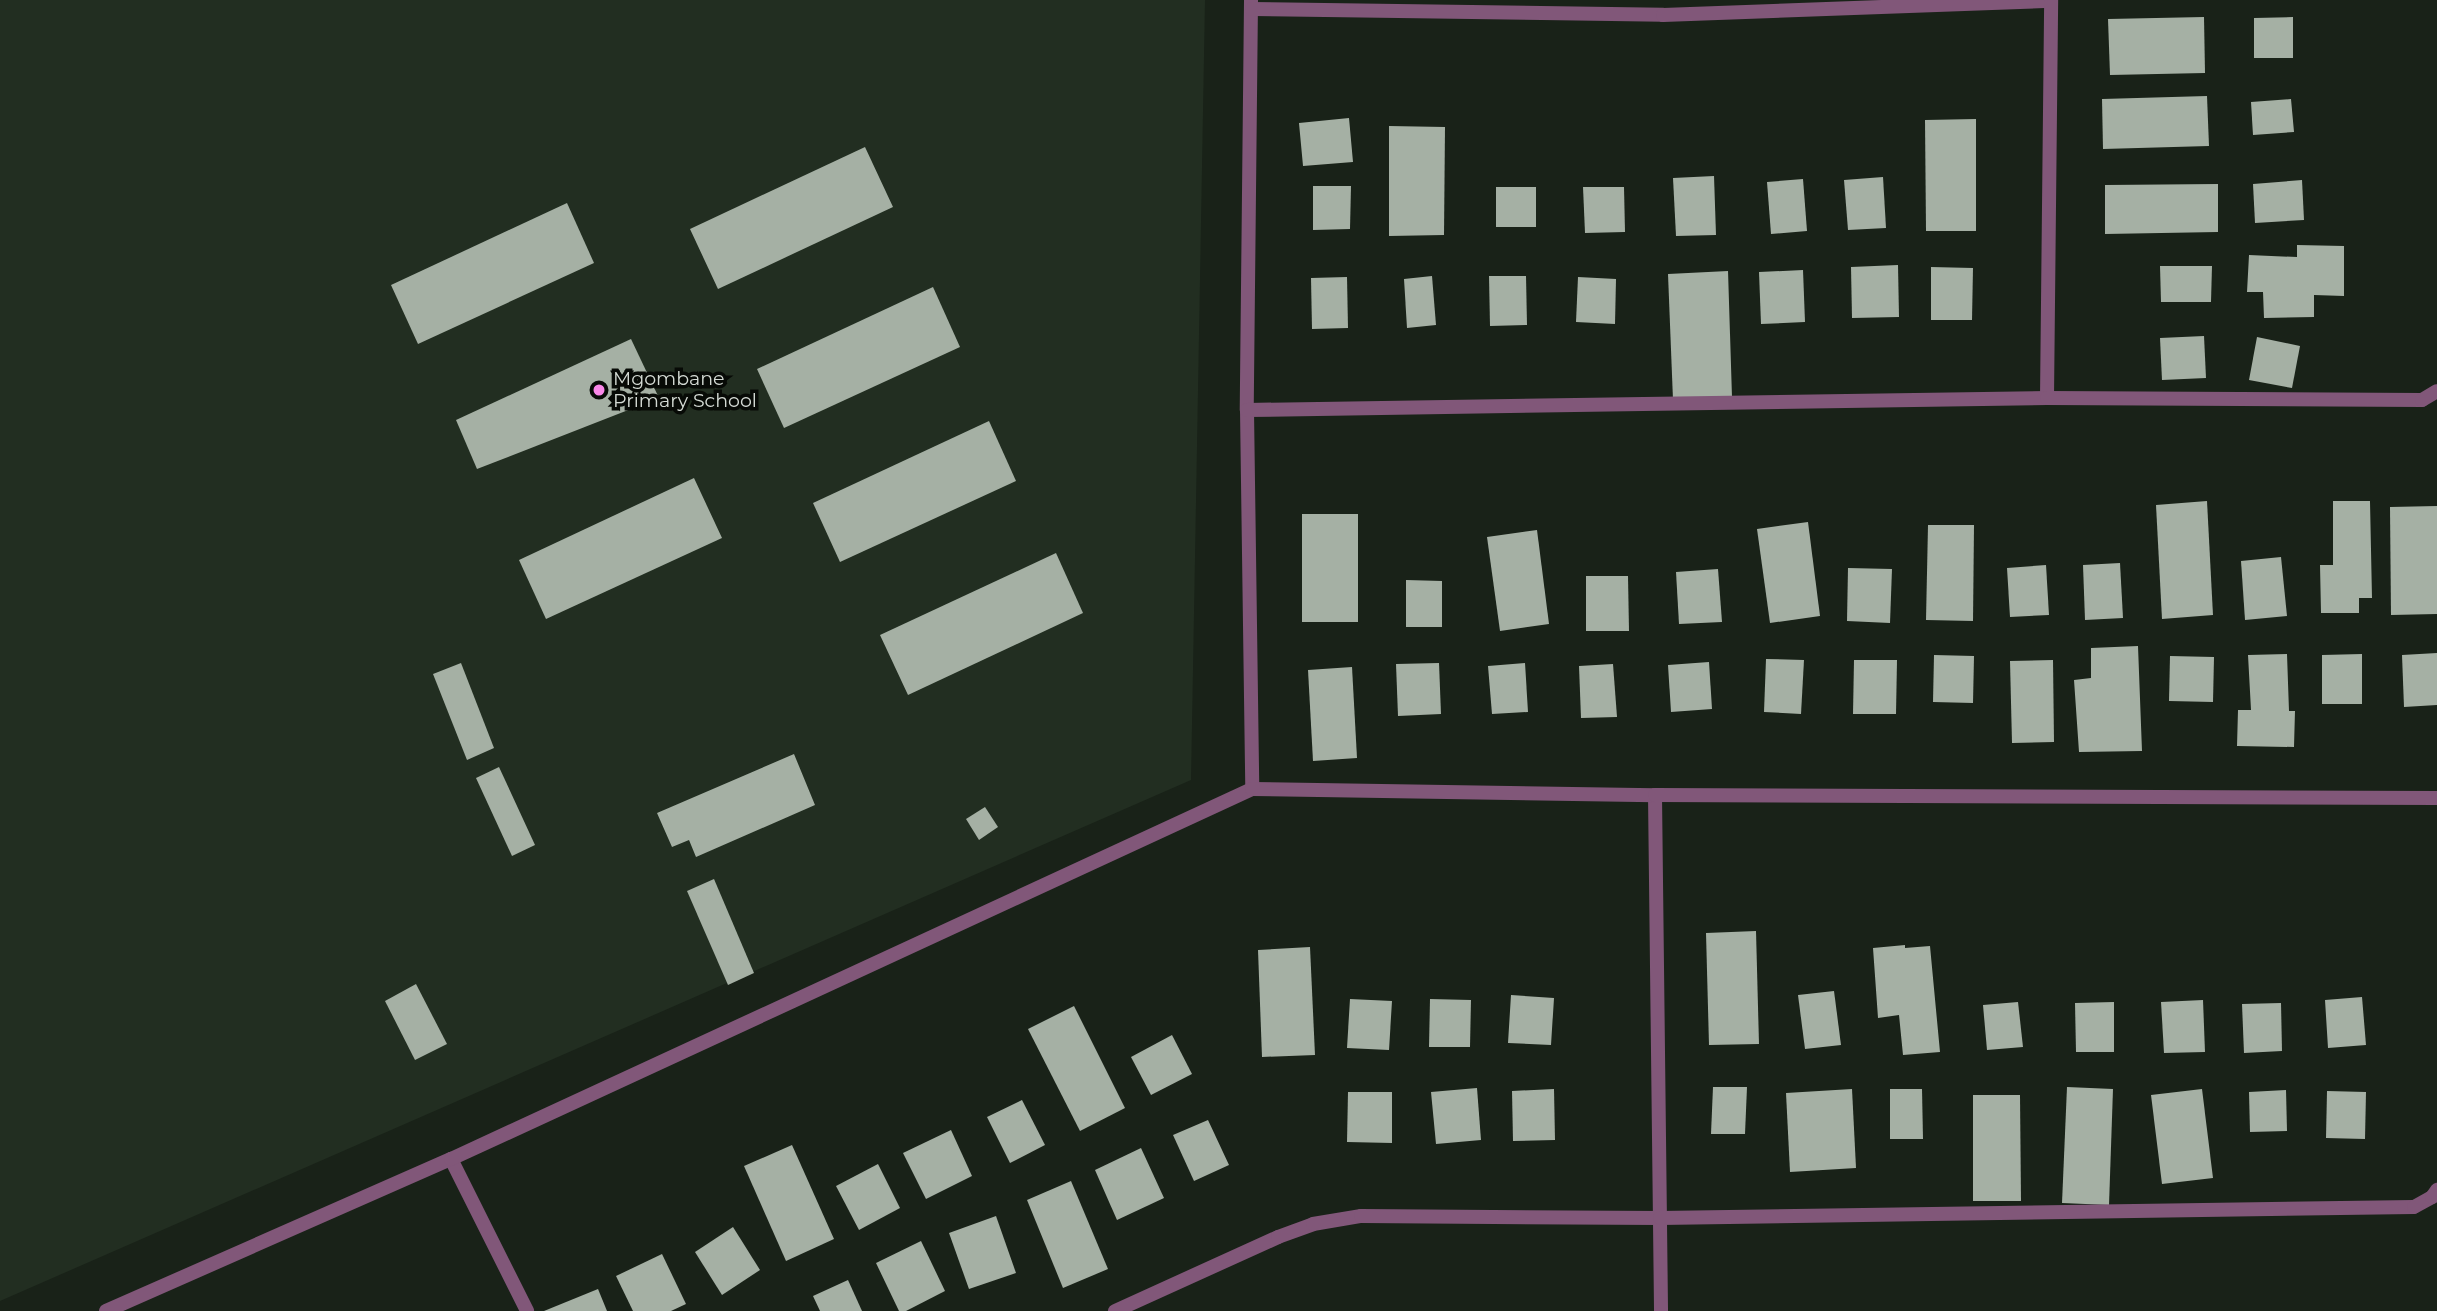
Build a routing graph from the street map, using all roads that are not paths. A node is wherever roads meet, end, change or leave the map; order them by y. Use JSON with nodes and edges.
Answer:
{"nodes":[{"id":1,"x":2051,"y":1,"type":"edge"},
{"id":2,"x":1252,"y":5,"type":"edge"},
{"id":3,"x":1663,"y":7,"type":"edge"},
{"id":4,"x":2437,"y":391,"type":"edge"},
{"id":5,"x":2047,"y":398,"type":"junction"},
{"id":6,"x":1247,"y":410,"type":"junction"},
{"id":7,"x":1252,"y":789,"type":"junction"},
{"id":8,"x":1655,"y":795,"type":"junction"},
{"id":9,"x":2437,"y":798,"type":"edge"},
{"id":10,"x":451,"y":1159,"type":"junction"},
{"id":11,"x":2437,"y":1190,"type":"edge"},
{"id":12,"x":1660,"y":1218,"type":"junction"},
{"id":13,"x":106,"y":1311,"type":"edge"},
{"id":14,"x":527,"y":1311,"type":"edge"},
{"id":15,"x":1115,"y":1311,"type":"edge"},
{"id":16,"x":1661,"y":1311,"type":"edge"}],
"edges":[{"from":1,"to":3,"type":"street"},
{"from":1,"to":5,"type":"street"},
{"from":2,"to":3,"type":"street"},
{"from":2,"to":6,"type":"street"},
{"from":4,"to":5,"type":"street"},
{"from":5,"to":6,"type":"street"},
{"from":6,"to":7,"type":"street"},
{"from":7,"to":8,"type":"street"},
{"from":7,"to":10,"type":"street"},
{"from":8,"to":9,"type":"street"},
{"from":8,"to":12,"type":"street"},
{"from":10,"to":13,"type":"street"},
{"from":10,"to":14,"type":"street"},
{"from":11,"to":12,"type":"street"},
{"from":12,"to":15,"type":"street"},
{"from":12,"to":16,"type":"street"}]}
